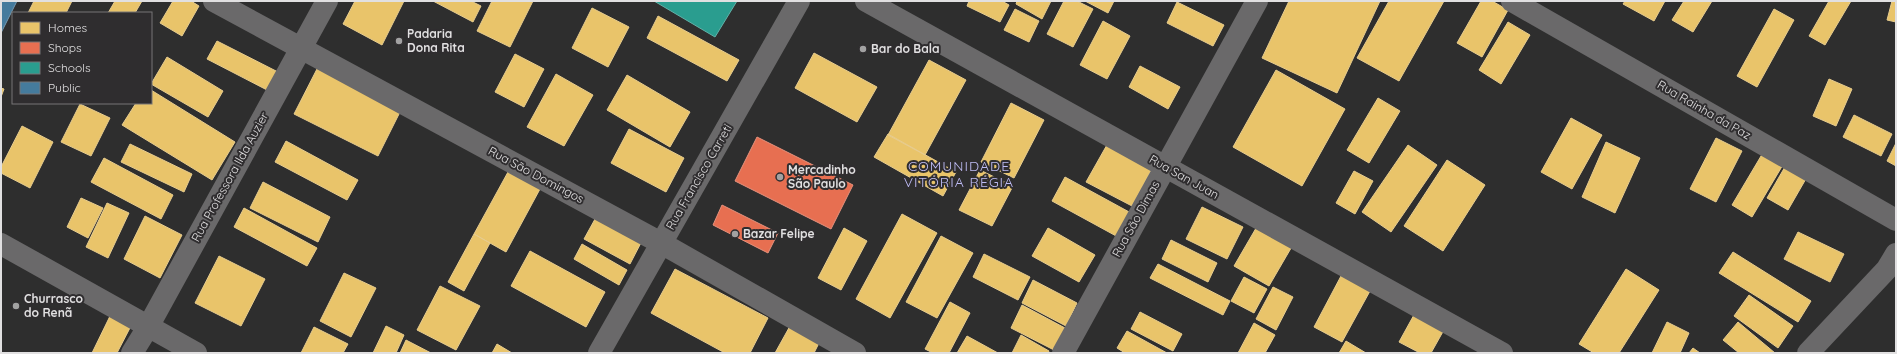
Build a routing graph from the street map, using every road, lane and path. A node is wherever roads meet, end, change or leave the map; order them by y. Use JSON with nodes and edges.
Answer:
{"nodes":[{"id":1,"x":214,"y":1,"type":"edge"},
{"id":2,"x":327,"y":1,"type":"edge"},
{"id":3,"x":799,"y":1,"type":"edge"},
{"id":4,"x":866,"y":1,"type":"edge"},
{"id":5,"x":1257,"y":1,"type":"edge"},
{"id":6,"x":1512,"y":1,"type":"edge"},
{"id":7,"x":300,"y":48,"type":"junction"},
{"id":8,"x":1165,"y":167,"type":"junction"},
{"id":9,"x":1896,"y":220,"type":"edge"},
{"id":10,"x":660,"y":243,"type":"junction"},
{"id":11,"x":1,"y":244,"type":"edge"},
{"id":12,"x":1896,"y":254,"type":"edge"},
{"id":13,"x":148,"y":327,"type":"junction"},
{"id":14,"x":132,"y":353,"type":"edge"},
{"id":15,"x":196,"y":353,"type":"edge"},
{"id":16,"x":599,"y":353,"type":"edge"},
{"id":17,"x":855,"y":353,"type":"edge"},
{"id":18,"x":1063,"y":353,"type":"edge"},
{"id":19,"x":1502,"y":353,"type":"edge"},
{"id":20,"x":1808,"y":353,"type":"edge"}],
"edges":[{"from":1,"to":7,"type":"street","name":"Rua São Domingos"},
{"from":2,"to":7,"type":"street","name":"Rua Professora Ilda Auzier"},
{"from":3,"to":10,"type":"street","name":"Rua Francisco Carreti"},
{"from":4,"to":8,"type":"street","name":"Rua San Juan"},
{"from":5,"to":8,"type":"street","name":"Rua São Dimas"},
{"from":6,"to":9,"type":"street","name":"Rua Rainha da Paz"},
{"from":7,"to":10,"type":"street","name":"Rua São Domingos"},
{"from":7,"to":13,"type":"street","name":"Rua Professora Ilda Auzier"},
{"from":8,"to":18,"type":"street","name":"Rua São Dimas"},
{"from":8,"to":19,"type":"street","name":"Rua San Juan"},
{"from":10,"to":16,"type":"street","name":"Rua Francisco Carreti"},
{"from":10,"to":17,"type":"street","name":"Rua São Domingos"},
{"from":11,"to":13,"type":"street"},
{"from":12,"to":20,"type":"street"},
{"from":13,"to":14,"type":"street","name":"Rua Professora Ilda Auzier"},
{"from":13,"to":15,"type":"street"}]}
